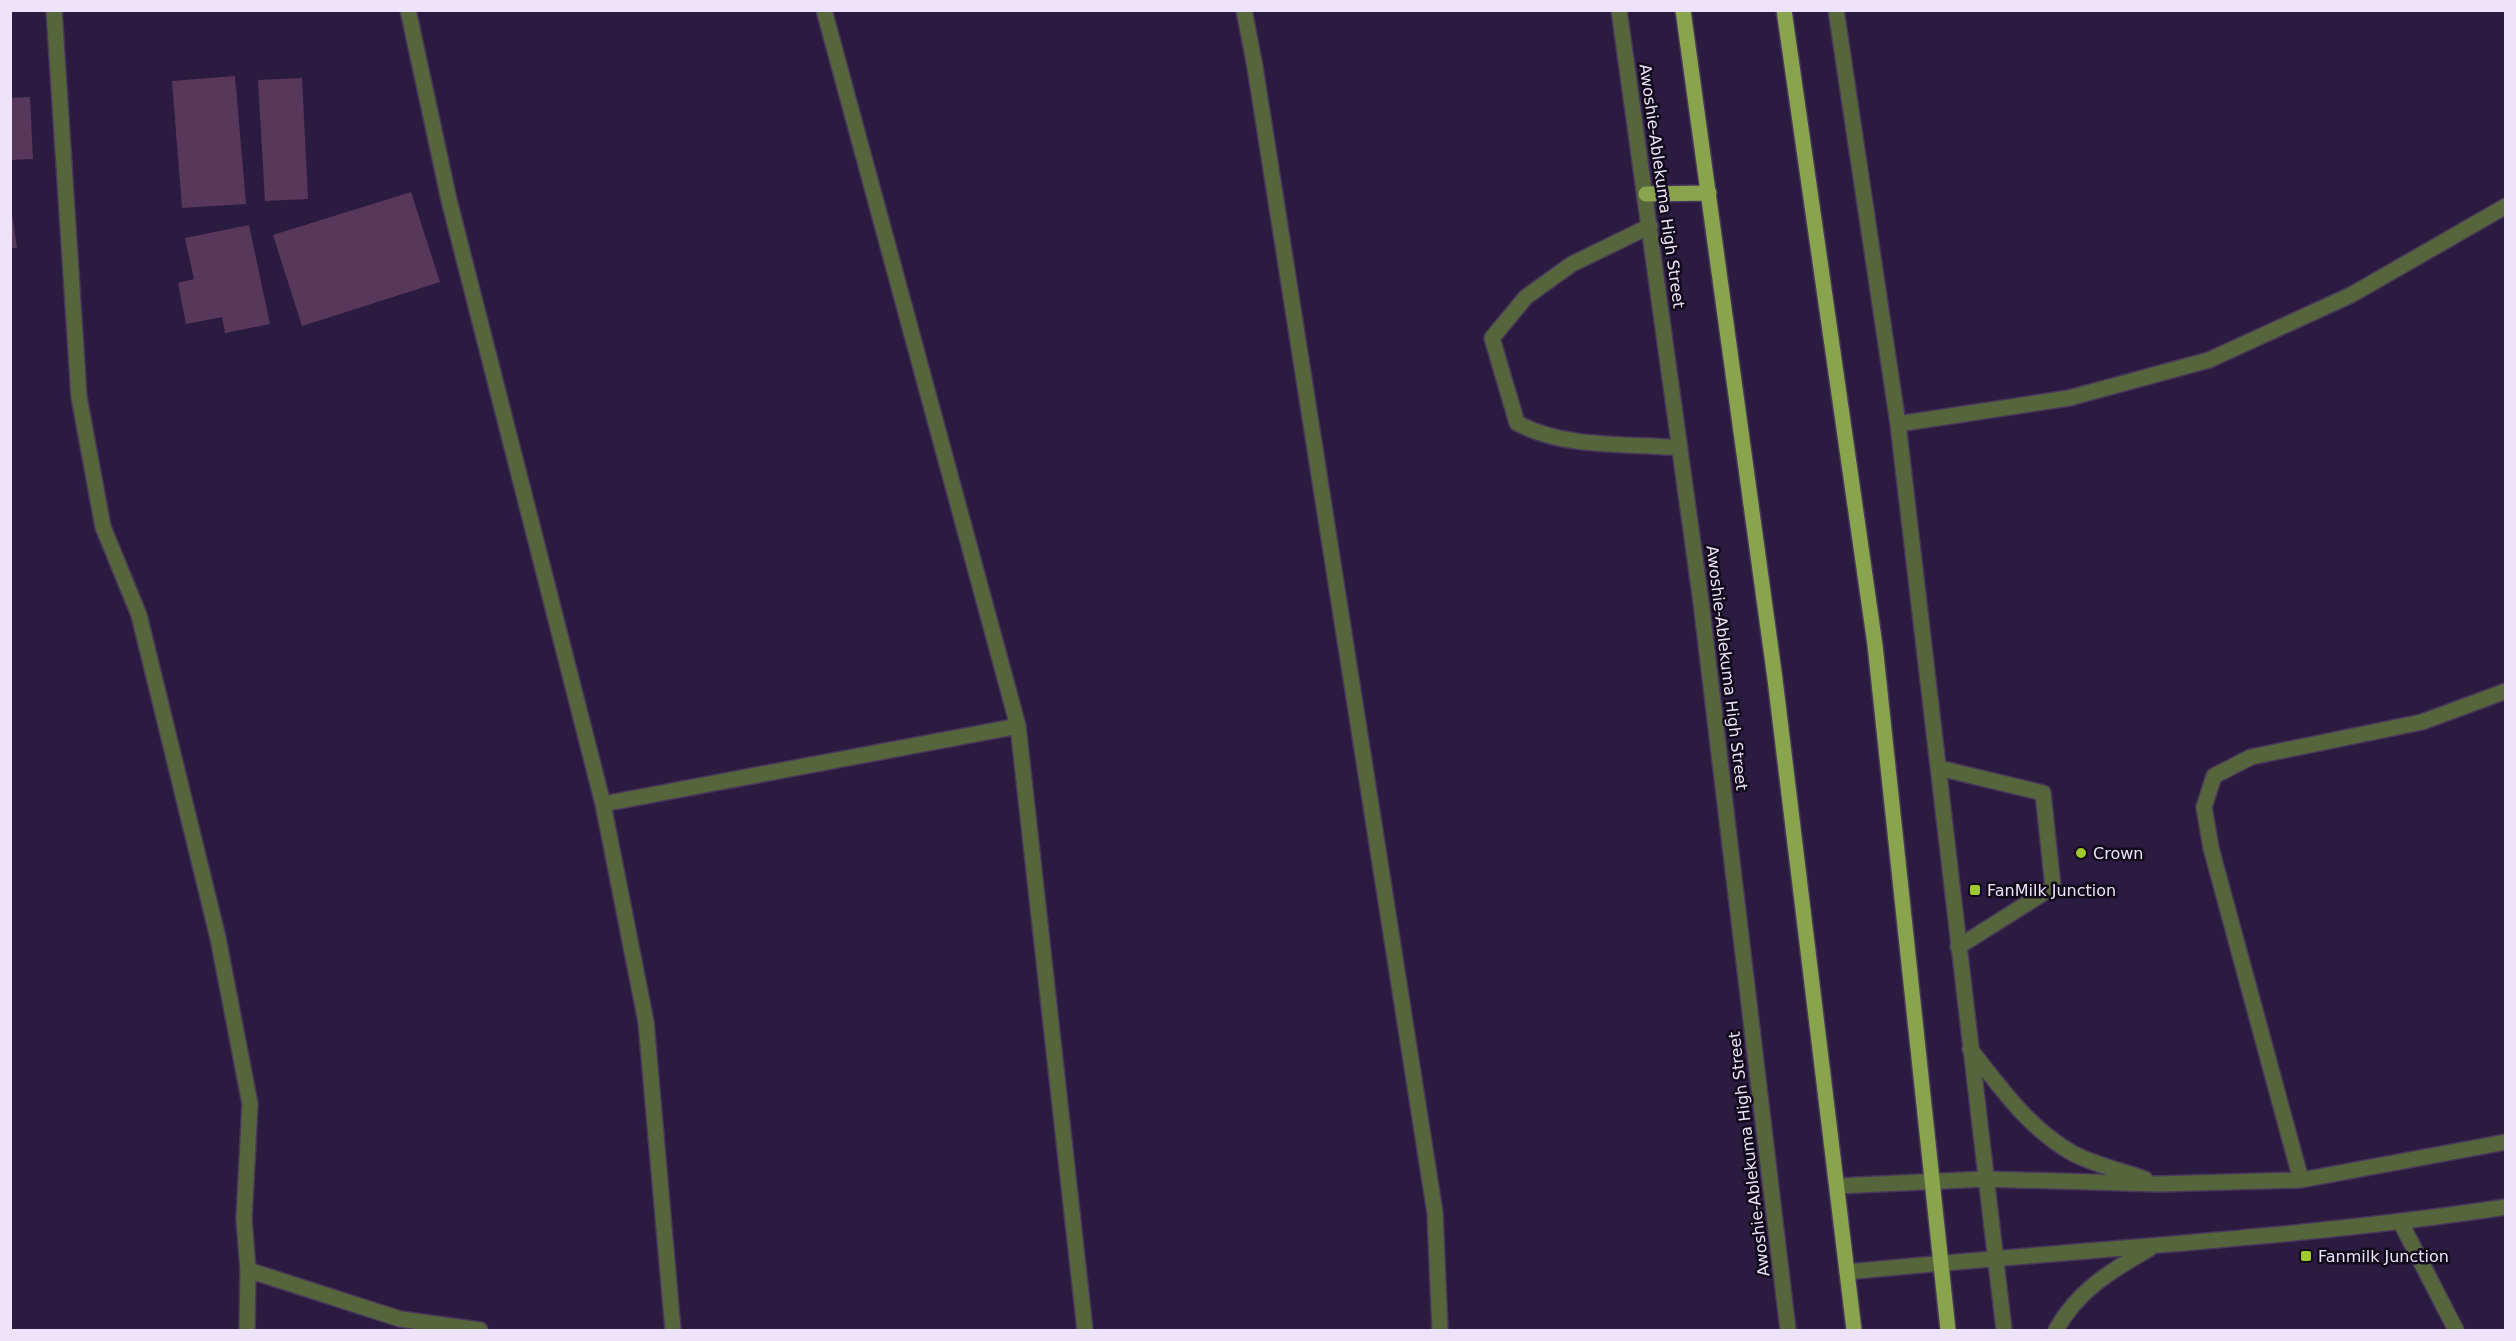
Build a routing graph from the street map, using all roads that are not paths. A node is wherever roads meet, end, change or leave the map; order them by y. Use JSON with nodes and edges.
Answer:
{"nodes":[{"id":1,"x":54,"y":10,"type":"edge"},
{"id":2,"x":408,"y":10,"type":"edge"},
{"id":3,"x":824,"y":10,"type":"edge"},
{"id":4,"x":1244,"y":10,"type":"edge"},
{"id":5,"x":1619,"y":10,"type":"edge"},
{"id":6,"x":1683,"y":10,"type":"edge"},
{"id":7,"x":1784,"y":10,"type":"edge"},
{"id":8,"x":1836,"y":10,"type":"edge"},
{"id":9,"x":1709,"y":193,"type":"junction"},
{"id":10,"x":1646,"y":194,"type":"junction"},
{"id":11,"x":2505,"y":206,"type":"edge"},
{"id":12,"x":1650,"y":226,"type":"junction"},
{"id":13,"x":1898,"y":424,"type":"junction"},
{"id":14,"x":1680,"y":448,"type":"junction"},
{"id":15,"x":2505,"y":691,"type":"edge"},
{"id":16,"x":1018,"y":726,"type":"junction"},
{"id":17,"x":1939,"y":768,"type":"junction"},
{"id":18,"x":603,"y":804,"type":"junction"},
{"id":19,"x":1958,"y":947,"type":"junction"},
{"id":20,"x":1970,"y":1048,"type":"junction"},
{"id":21,"x":2505,"y":1142,"type":"edge"},
{"id":22,"x":1985,"y":1179,"type":"junction"},
{"id":23,"x":2301,"y":1180,"type":"junction"},
{"id":24,"x":1930,"y":1182,"type":"junction"},
{"id":25,"x":2159,"y":1184,"type":"junction"},
{"id":26,"x":1837,"y":1186,"type":"junction"},
{"id":27,"x":2505,"y":1207,"type":"edge"},
{"id":28,"x":2401,"y":1223,"type":"junction"},
{"id":29,"x":2152,"y":1247,"type":"junction"},
{"id":30,"x":1994,"y":1257,"type":"junction"},
{"id":31,"x":1940,"y":1263,"type":"junction"},
{"id":32,"x":248,"y":1270,"type":"junction"},
{"id":33,"x":1847,"y":1272,"type":"junction"},
{"id":34,"x":247,"y":1330,"type":"edge"},
{"id":35,"x":480,"y":1330,"type":"edge"},
{"id":36,"x":673,"y":1330,"type":"edge"},
{"id":37,"x":1085,"y":1330,"type":"edge"},
{"id":38,"x":1440,"y":1330,"type":"edge"},
{"id":39,"x":1788,"y":1330,"type":"edge"},
{"id":40,"x":1854,"y":1330,"type":"edge"},
{"id":41,"x":1948,"y":1330,"type":"edge"},
{"id":42,"x":2004,"y":1330,"type":"edge"},
{"id":43,"x":2056,"y":1330,"type":"edge"},
{"id":44,"x":2457,"y":1330,"type":"edge"}],
"edges":[{"from":1,"to":32,"type":"street"},
{"from":2,"to":18,"type":"street"},
{"from":3,"to":16,"type":"street"},
{"from":4,"to":38,"type":"street"},
{"from":5,"to":10,"type":"street","name":"Awoshie-Ablekuma High Street"},
{"from":6,"to":9,"type":"main road"},
{"from":7,"to":24,"type":"main road"},
{"from":8,"to":13,"type":"street"},
{"from":9,"to":10,"type":"main road"},
{"from":9,"to":26,"type":"main road"},
{"from":10,"to":12,"type":"street","name":"Awoshie-Ablekuma High Street"},
{"from":11,"to":13,"type":"street"},
{"from":12,"to":14,"type":"street","name":"Awoshie-Ablekuma High Street"},
{"from":12,"to":14,"type":"street"},
{"from":13,"to":17,"type":"street"},
{"from":14,"to":39,"type":"street","name":"Awoshie-Ablekuma High Street"},
{"from":15,"to":23,"type":"street"},
{"from":16,"to":18,"type":"street"},
{"from":16,"to":37,"type":"street"},
{"from":17,"to":19,"type":"street"},
{"from":17,"to":19,"type":"street"},
{"from":18,"to":36,"type":"street"},
{"from":19,"to":20,"type":"street"},
{"from":20,"to":22,"type":"street"},
{"from":20,"to":25,"type":"street"},
{"from":21,"to":23,"type":"street"},
{"from":22,"to":24,"type":"street"},
{"from":22,"to":25,"type":"street"},
{"from":22,"to":30,"type":"street"},
{"from":23,"to":25,"type":"street"},
{"from":24,"to":26,"type":"street"},
{"from":24,"to":31,"type":"main road"},
{"from":26,"to":33,"type":"main road"},
{"from":27,"to":28,"type":"street"},
{"from":28,"to":29,"type":"street"},
{"from":28,"to":44,"type":"street"},
{"from":29,"to":30,"type":"street"},
{"from":29,"to":43,"type":"street"},
{"from":30,"to":31,"type":"street"},
{"from":30,"to":42,"type":"street"},
{"from":31,"to":33,"type":"street"},
{"from":31,"to":41,"type":"main road"},
{"from":32,"to":34,"type":"street"},
{"from":32,"to":35,"type":"street"},
{"from":33,"to":40,"type":"main road"}]}
